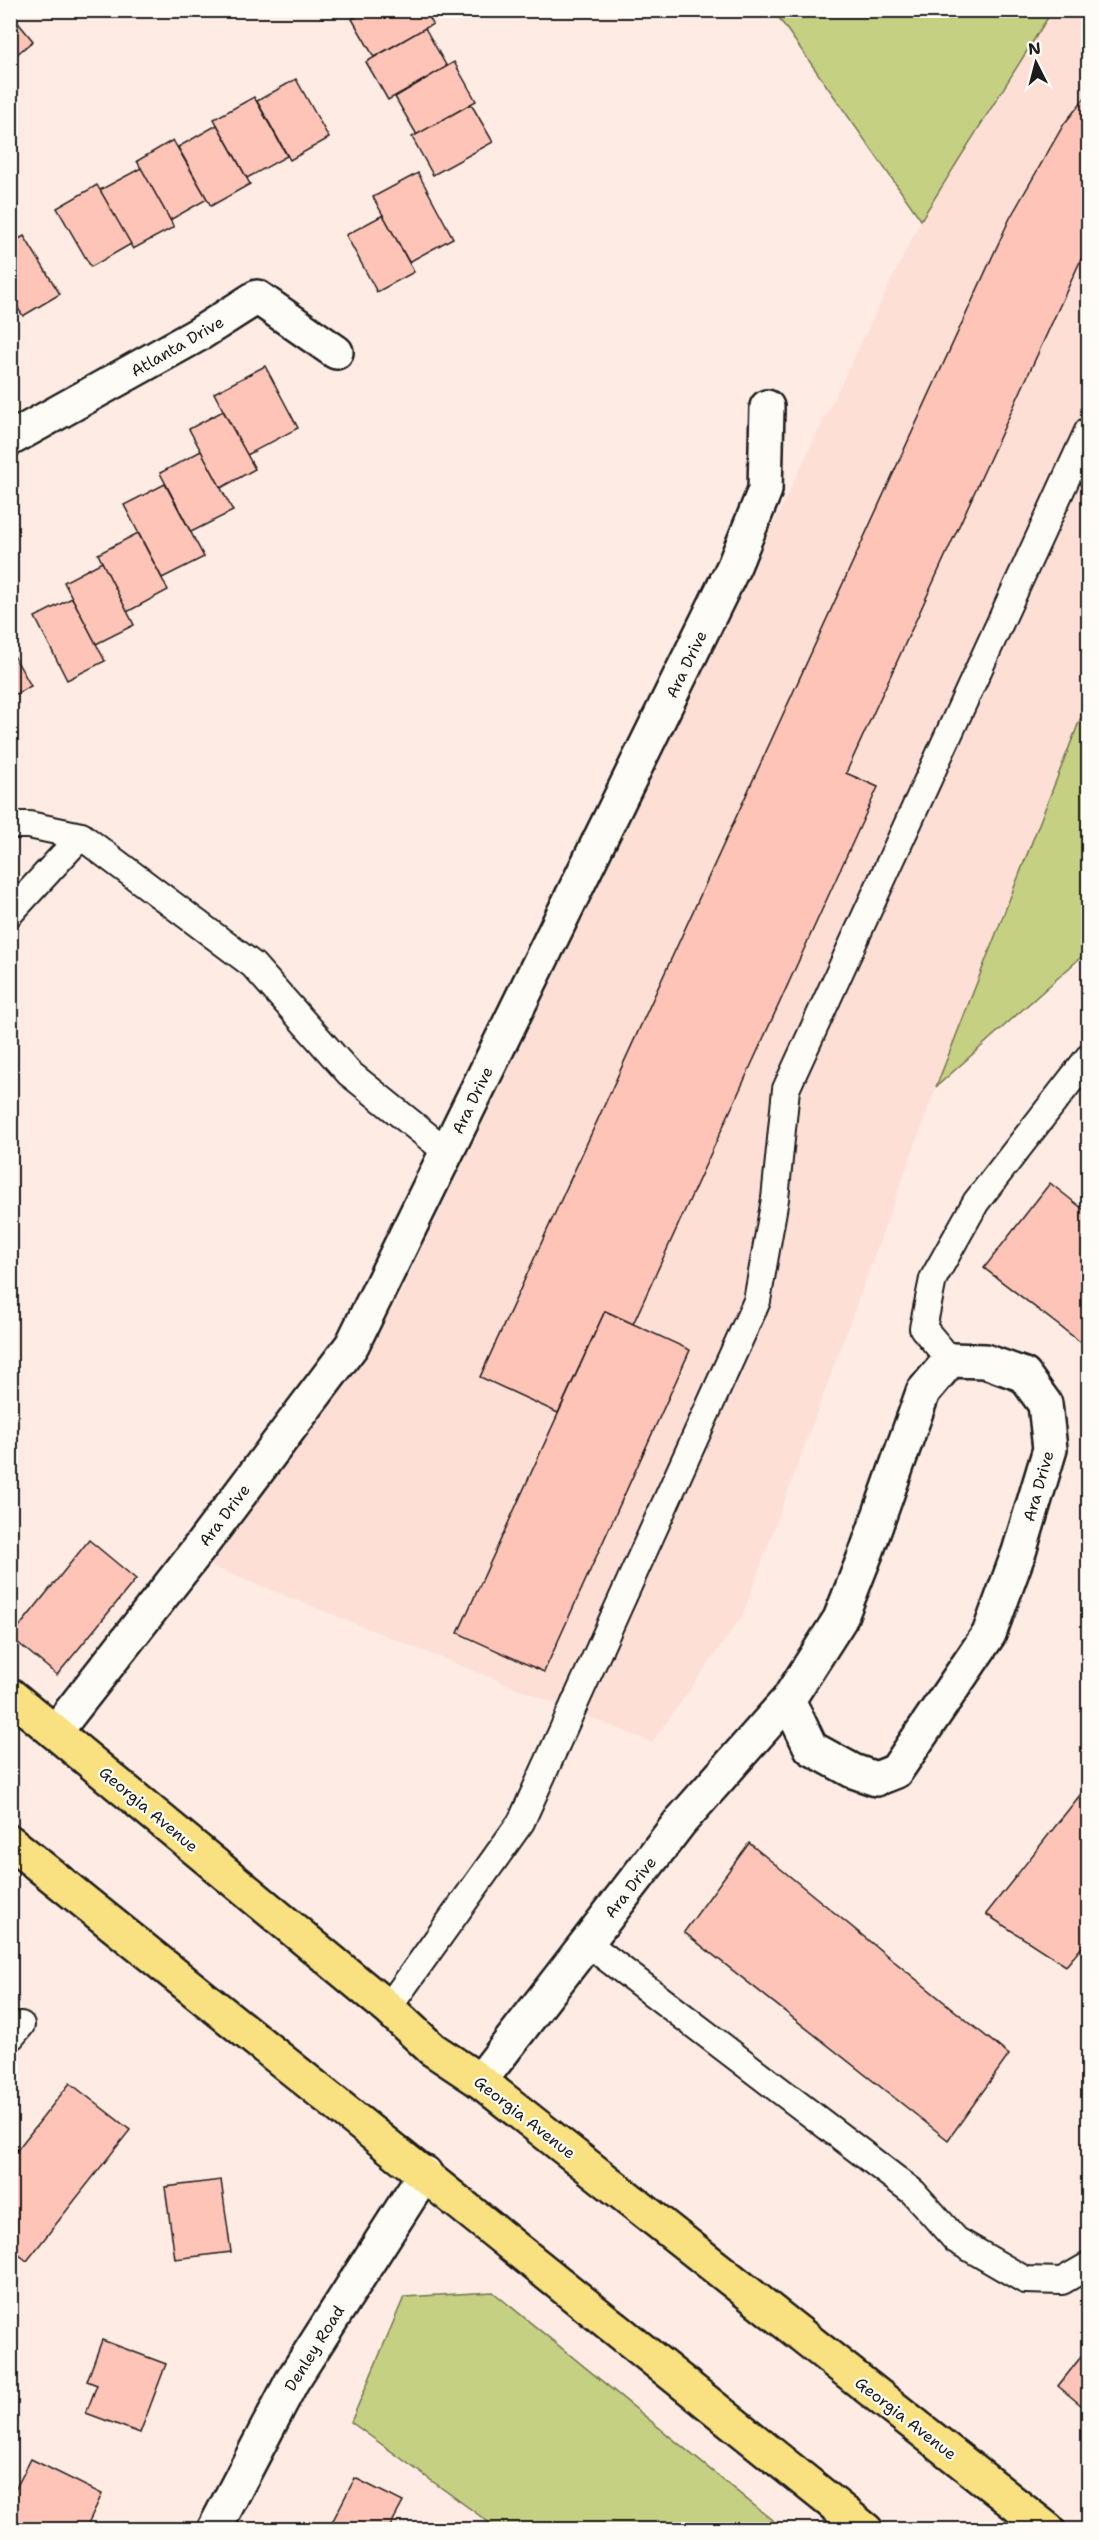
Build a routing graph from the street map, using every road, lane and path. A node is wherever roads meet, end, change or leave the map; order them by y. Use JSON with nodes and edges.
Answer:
{"nodes":[{"id":1,"x":336,"y":352,"type":"dead end"},
{"id":2,"x":767,"y":407,"type":"dead end"},
{"id":3,"x":1089,"y":431,"type":"edge"},
{"id":4,"x":10,"y":440,"type":"edge"},
{"id":5,"x":10,"y":825,"type":"edge"},
{"id":6,"x":81,"y":836,"type":"junction"},
{"id":7,"x":10,"y":913,"type":"edge"},
{"id":8,"x":1089,"y":1058,"type":"edge"},
{"id":9,"x":446,"y":1151,"type":"junction"},
{"id":10,"x":950,"y":1360,"type":"junction"},
{"id":11,"x":10,"y":1695,"type":"edge"},
{"id":12,"x":788,"y":1700,"type":"junction"},
{"id":13,"x":55,"y":1732,"type":"junction"},
{"id":14,"x":10,"y":1842,"type":"edge"},
{"id":15,"x":587,"y":1942,"type":"junction"},
{"id":16,"x":388,"y":2008,"type":"junction"},
{"id":17,"x":480,"y":2081,"type":"junction"},
{"id":18,"x":425,"y":2173,"type":"junction"},
{"id":19,"x":1089,"y":2266,"type":"edge"},
{"id":20,"x":214,"y":2529,"type":"edge"},
{"id":21,"x":866,"y":2529,"type":"edge"},
{"id":22,"x":1048,"y":2529,"type":"edge"}],
"edges":[{"from":1,"to":4,"type":"street","name":"Atlanta Drive"},
{"from":2,"to":9,"type":"street","name":"Ara Drive"},
{"from":3,"to":16,"type":"lane"},
{"from":5,"to":6,"type":"lane"},
{"from":6,"to":7,"type":"lane"},
{"from":6,"to":9,"type":"lane"},
{"from":8,"to":10,"type":"lane"},
{"from":9,"to":13,"type":"street","name":"Ara Drive"},
{"from":10,"to":12,"type":"street","name":"Ara Drive"},
{"from":10,"to":12,"type":"street","name":"Ara Drive"},
{"from":11,"to":13,"type":"main road","name":"Georgia Avenue"},
{"from":12,"to":15,"type":"street","name":"Ara Drive"},
{"from":13,"to":16,"type":"main road","name":"Georgia Avenue"},
{"from":14,"to":18,"type":"main road"},
{"from":15,"to":17,"type":"street","name":"Ara Drive"},
{"from":15,"to":19,"type":"lane"},
{"from":16,"to":17,"type":"main road","name":"Georgia Avenue"},
{"from":17,"to":22,"type":"main road","name":"Georgia Avenue"},
{"from":18,"to":20,"type":"street","name":"Denley Road"},
{"from":18,"to":21,"type":"main road"}]}
